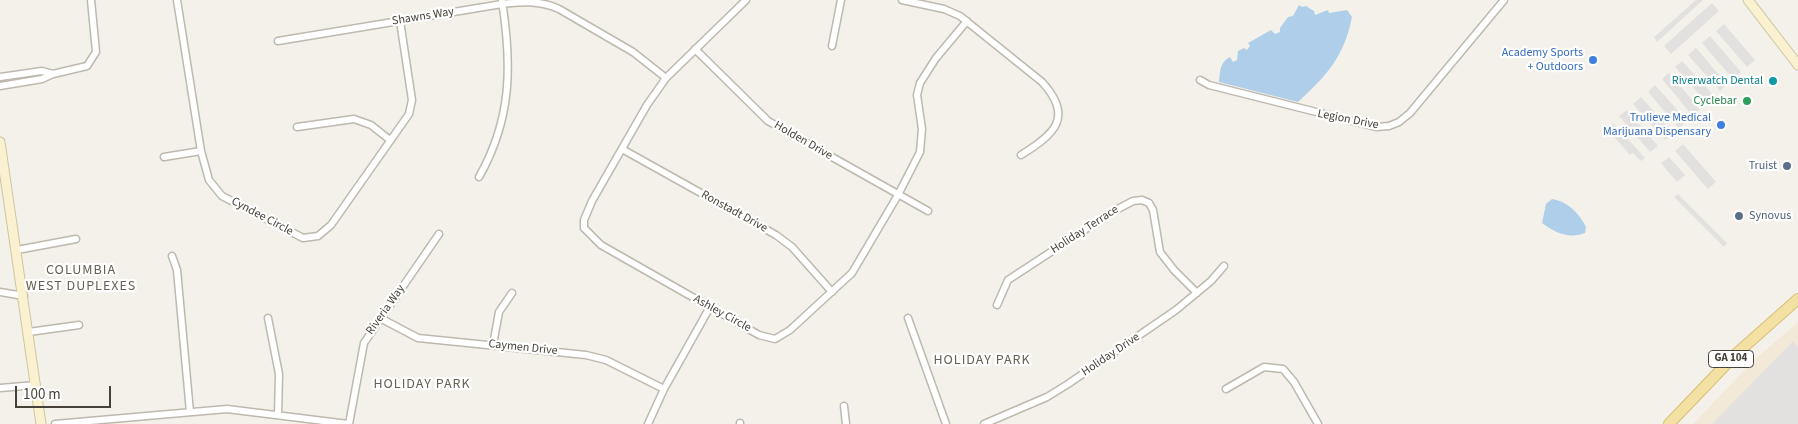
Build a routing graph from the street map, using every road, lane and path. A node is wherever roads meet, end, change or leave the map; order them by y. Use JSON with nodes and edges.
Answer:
{"nodes":[{"id":1,"x":91,"y":0,"type":"edge"},
{"id":2,"x":177,"y":0,"type":"edge"},
{"id":3,"x":746,"y":0,"type":"edge"},
{"id":4,"x":841,"y":0,"type":"edge"},
{"id":5,"x":902,"y":0,"type":"edge"},
{"id":6,"x":1504,"y":0,"type":"edge"},
{"id":7,"x":1748,"y":0,"type":"edge"},
{"id":8,"x":502,"y":2,"type":"edge"},
{"id":9,"x":400,"y":21,"type":"junction"},
{"id":10,"x":967,"y":21,"type":"junction"},
{"id":11,"x":278,"y":41,"type":"dead end"},
{"id":12,"x":832,"y":46,"type":"dead end"},
{"id":13,"x":695,"y":49,"type":"junction"},
{"id":14,"x":1798,"y":65,"type":"edge"},
{"id":15,"x":53,"y":74,"type":"junction"},
{"id":16,"x":0,"y":77,"type":"edge"},
{"id":17,"x":666,"y":78,"type":"junction"},
{"id":18,"x":1200,"y":80,"type":"dead end"},
{"id":19,"x":0,"y":86,"type":"edge"},
{"id":20,"x":297,"y":127,"type":"dead end"},
{"id":21,"x":390,"y":140,"type":"junction"},
{"id":22,"x":0,"y":144,"type":"edge"},
{"id":23,"x":622,"y":148,"type":"junction"},
{"id":24,"x":201,"y":151,"type":"junction"},
{"id":25,"x":1021,"y":155,"type":"dead end"},
{"id":26,"x":164,"y":157,"type":"dead end"},
{"id":27,"x":479,"y":176,"type":"dead end"},
{"id":28,"x":898,"y":195,"type":"junction"},
{"id":29,"x":928,"y":211,"type":"dead end"},
{"id":30,"x":439,"y":234,"type":"dead end"},
{"id":31,"x":76,"y":239,"type":"dead end"},
{"id":32,"x":17,"y":250,"type":"junction"},
{"id":33,"x":172,"y":256,"type":"dead end"},
{"id":34,"x":1224,"y":266,"type":"dead end"},
{"id":35,"x":0,"y":292,"type":"edge"},
{"id":36,"x":832,"y":292,"type":"junction"},
{"id":37,"x":512,"y":293,"type":"dead end"},
{"id":38,"x":1198,"y":293,"type":"junction"},
{"id":39,"x":24,"y":296,"type":"junction"},
{"id":40,"x":1798,"y":300,"type":"edge"},
{"id":41,"x":997,"y":305,"type":"dead end"},
{"id":42,"x":710,"y":307,"type":"junction"},
{"id":43,"x":268,"y":318,"type":"dead end"},
{"id":44,"x":380,"y":318,"type":"junction"},
{"id":45,"x":908,"y":318,"type":"dead end"},
{"id":46,"x":79,"y":325,"type":"dead end"},
{"id":47,"x":29,"y":332,"type":"junction"},
{"id":48,"x":493,"y":345,"type":"junction"},
{"id":49,"x":36,"y":385,"type":"junction"},
{"id":50,"x":0,"y":388,"type":"edge"},
{"id":51,"x":664,"y":389,"type":"junction"},
{"id":52,"x":1226,"y":389,"type":"dead end"},
{"id":53,"x":844,"y":406,"type":"dead end"},
{"id":54,"x":190,"y":412,"type":"junction"},
{"id":55,"x":278,"y":415,"type":"junction"},
{"id":56,"x":41,"y":424,"type":"edge"},
{"id":57,"x":55,"y":424,"type":"edge"},
{"id":58,"x":349,"y":424,"type":"edge"},
{"id":59,"x":648,"y":424,"type":"edge"},
{"id":60,"x":846,"y":424,"type":"edge"},
{"id":61,"x":946,"y":424,"type":"edge"},
{"id":62,"x":984,"y":424,"type":"edge"},
{"id":63,"x":1318,"y":424,"type":"edge"},
{"id":64,"x":1669,"y":424,"type":"edge"}],
"edges":[{"from":1,"to":15,"type":"street"},
{"from":2,"to":24,"type":"street","name":"Cyndee Circle"},
{"from":3,"to":13,"type":"street","name":"Ashley Circle"},
{"from":4,"to":12,"type":"street"},
{"from":5,"to":10,"type":"street"},
{"from":6,"to":18,"type":"street","name":"Legion Drive"},
{"from":7,"to":14,"type":"main road"},
{"from":8,"to":9,"type":"street","name":"Shawns Way"},
{"from":8,"to":17,"type":"street","name":"Shawns Way"},
{"from":8,"to":27,"type":"street"},
{"from":9,"to":11,"type":"street","name":"Shawns Way"},
{"from":9,"to":21,"type":"street","name":"Cyndee Circle"},
{"from":10,"to":25,"type":"street"},
{"from":10,"to":28,"type":"street","name":"Ashley Circle"},
{"from":13,"to":17,"type":"street","name":"Ashley Circle"},
{"from":13,"to":28,"type":"street","name":"Holden Drive"},
{"from":15,"to":16,"type":"street"},
{"from":15,"to":19,"type":"street"},
{"from":17,"to":23,"type":"street","name":"Ashley Circle"},
{"from":20,"to":21,"type":"street"},
{"from":21,"to":24,"type":"street","name":"Cyndee Circle"},
{"from":22,"to":32,"type":"main road"},
{"from":23,"to":36,"type":"street","name":"Ronstadt Drive"},
{"from":23,"to":42,"type":"street","name":"Ashley Circle"},
{"from":24,"to":26,"type":"street"},
{"from":28,"to":29,"type":"street","name":"Holden Drive"},
{"from":28,"to":36,"type":"street","name":"Ashley Circle"},
{"from":30,"to":44,"type":"street","name":"Riveria Way"},
{"from":31,"to":32,"type":"street"},
{"from":32,"to":39,"type":"main road"},
{"from":33,"to":54,"type":"street"},
{"from":34,"to":38,"type":"street","name":"Holiday Drive"},
{"from":35,"to":39,"type":"street"},
{"from":36,"to":42,"type":"street","name":"Ashley Circle"},
{"from":37,"to":48,"type":"street"},
{"from":38,"to":41,"type":"street","name":"Holiday Terrace"},
{"from":38,"to":62,"type":"street","name":"Holiday Drive"},
{"from":39,"to":47,"type":"main road"},
{"from":40,"to":64,"type":"main road","number":"GA 104"},
{"from":42,"to":51,"type":"street"},
{"from":43,"to":55,"type":"street"},
{"from":44,"to":48,"type":"street","name":"Caymen Drive"},
{"from":44,"to":58,"type":"street","name":"Riveria Way"},
{"from":45,"to":61,"type":"street"},
{"from":46,"to":47,"type":"street"},
{"from":47,"to":49,"type":"main road"},
{"from":48,"to":51,"type":"street","name":"Caymen Drive"},
{"from":49,"to":50,"type":"street"},
{"from":49,"to":56,"type":"main road"},
{"from":51,"to":59,"type":"street"},
{"from":52,"to":63,"type":"street"},
{"from":53,"to":60,"type":"street"},
{"from":54,"to":55,"type":"street"},
{"from":54,"to":57,"type":"street"},
{"from":55,"to":58,"type":"street"}]}
